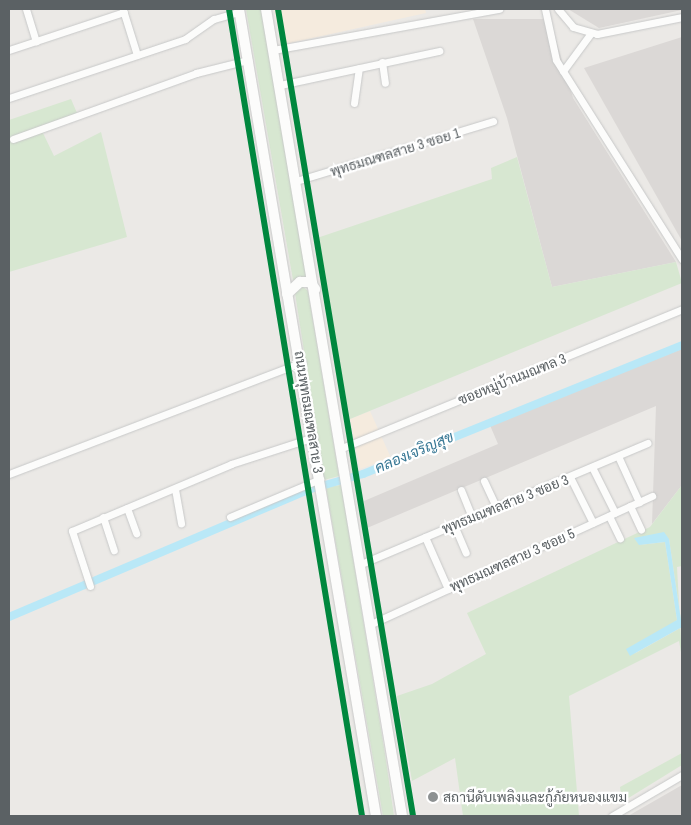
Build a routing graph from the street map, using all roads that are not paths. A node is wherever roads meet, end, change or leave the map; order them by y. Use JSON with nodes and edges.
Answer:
{"nodes":[{"id":1,"x":26,"y":9,"type":"edge"},
{"id":2,"x":266,"y":9,"type":"edge"},
{"id":3,"x":499,"y":9,"type":"edge"},
{"id":4,"x":545,"y":9,"type":"edge"},
{"id":5,"x":558,"y":9,"type":"edge"},
{"id":6,"x":124,"y":10,"type":"edge"},
{"id":7,"x":239,"y":11,"type":"edge"},
{"id":8,"x":682,"y":16,"type":"edge"},
{"id":9,"x":591,"y":33,"type":"junction"},
{"id":10,"x":36,"y":42,"type":"junction"},
{"id":11,"x":9,"y":50,"type":"edge"},
{"id":12,"x":274,"y":50,"type":"junction"},
{"id":13,"x":439,"y":51,"type":"dead end"},
{"id":14,"x":137,"y":55,"type":"junction"},
{"id":15,"x":248,"y":60,"type":"junction"},
{"id":16,"x":382,"y":62,"type":"junction"},
{"id":17,"x":359,"y":68,"type":"junction"},
{"id":18,"x":563,"y":71,"type":"junction"},
{"id":19,"x":385,"y":83,"type":"dead end"},
{"id":20,"x":280,"y":85,"type":"junction"},
{"id":21,"x":9,"y":98,"type":"edge"},
{"id":22,"x":354,"y":103,"type":"dead end"},
{"id":23,"x":493,"y":121,"type":"dead end"},
{"id":24,"x":13,"y":139,"type":"dead end"},
{"id":25,"x":296,"y":181,"type":"junction"},
{"id":26,"x":682,"y":259,"type":"edge"},
{"id":27,"x":315,"y":289,"type":"junction"},
{"id":28,"x":287,"y":294,"type":"junction"},
{"id":29,"x":682,"y":309,"type":"edge"},
{"id":30,"x":302,"y":362,"type":"junction"},
{"id":31,"x":314,"y":437,"type":"junction"},
{"id":32,"x":647,"y":443,"type":"dead end"},
{"id":33,"x":342,"y":448,"type":"junction"},
{"id":34,"x":618,"y":456,"type":"junction"},
{"id":35,"x":592,"y":467,"type":"junction"},
{"id":36,"x":9,"y":474,"type":"edge"},
{"id":37,"x":570,"y":477,"type":"junction"},
{"id":38,"x":484,"y":480,"type":"dead end"},
{"id":39,"x":321,"y":484,"type":"junction"},
{"id":40,"x":175,"y":489,"type":"junction"},
{"id":41,"x":461,"y":490,"type":"dead end"},
{"id":42,"x":652,"y":496,"type":"dead end"},
{"id":43,"x":639,"y":502,"type":"junction"},
{"id":44,"x":630,"y":506,"type":"junction"},
{"id":45,"x":496,"y":507,"type":"junction"},
{"id":46,"x":126,"y":508,"type":"junction"},
{"id":47,"x":612,"y":514,"type":"junction"},
{"id":48,"x":103,"y":517,"type":"junction"},
{"id":49,"x":472,"y":517,"type":"junction"},
{"id":50,"x":230,"y":518,"type":"dead end"},
{"id":51,"x":181,"y":523,"type":"dead end"},
{"id":52,"x":594,"y":523,"type":"junction"},
{"id":53,"x":454,"y":525,"type":"junction"},
{"id":54,"x":642,"y":530,"type":"dead end"},
{"id":55,"x":136,"y":533,"type":"dead end"},
{"id":56,"x":425,"y":537,"type":"junction"},
{"id":57,"x":620,"y":540,"type":"dead end"},
{"id":58,"x":114,"y":550,"type":"dead end"},
{"id":59,"x":466,"y":554,"type":"dead end"},
{"id":60,"x":362,"y":564,"type":"junction"},
{"id":61,"x":88,"y":582,"type":"dead end"},
{"id":62,"x":448,"y":589,"type":"junction"},
{"id":63,"x":371,"y":624,"type":"junction"},
{"id":64,"x":682,"y":775,"type":"edge"},
{"id":65,"x":376,"y":816,"type":"edge"},
{"id":66,"x":402,"y":816,"type":"edge"},
{"id":67,"x":612,"y":816,"type":"edge"}],
"edges":[{"from":1,"to":10,"type":"street"},
{"from":2,"to":12,"type":"main road","name":"ถนนพุทธมณฑลสาย 3"},
{"from":3,"to":12,"type":"street"},
{"from":4,"to":18,"type":"street"},
{"from":5,"to":9,"type":"street"},
{"from":6,"to":10,"type":"street"},
{"from":6,"to":14,"type":"street"},
{"from":7,"to":14,"type":"street"},
{"from":7,"to":15,"type":"main road","name":"ถนนพุทธมณฑลสาย 3"},
{"from":8,"to":9,"type":"street"},
{"from":9,"to":18,"type":"street"},
{"from":10,"to":11,"type":"street"},
{"from":12,"to":20,"type":"main road","name":"ถนนพุทธมณฑลสาย 3"},
{"from":13,"to":16,"type":"street"},
{"from":14,"to":21,"type":"street"},
{"from":15,"to":24,"type":"street"},
{"from":15,"to":28,"type":"main road","name":"ถนนพุทธมณฑลสาย 3"},
{"from":16,"to":17,"type":"street"},
{"from":16,"to":19,"type":"street"},
{"from":17,"to":20,"type":"street"},
{"from":17,"to":22,"type":"street"},
{"from":18,"to":26,"type":"street"},
{"from":20,"to":25,"type":"main road","name":"ถนนพุทธมณฑลสาย 3"},
{"from":23,"to":25,"type":"street","name":"พุทธมณฑลสาย 3 ซอย 1"},
{"from":25,"to":27,"type":"main road","name":"ถนนพุทธมณฑลสาย 3"},
{"from":27,"to":28,"type":"main road"},
{"from":27,"to":33,"type":"main road","name":"ถนนพุทธมณฑลสาย 3"},
{"from":28,"to":30,"type":"main road","name":"ถนนพุทธมณฑลสาย 3"},
{"from":29,"to":33,"type":"street","name":"ซอยหมู่บ้านมณฑล 3"},
{"from":30,"to":31,"type":"main road","name":"ถนนพุทธมณฑลสาย 3"},
{"from":30,"to":36,"type":"street"},
{"from":31,"to":39,"type":"main road","name":"ถนนพุทธมณฑลสาย 3"},
{"from":31,"to":40,"type":"street"},
{"from":32,"to":34,"type":"street","name":"พุทธมณฑลสาย 3 ซอย 3"},
{"from":33,"to":60,"type":"main road","name":"ถนนพุทธมณฑลสาย 3"},
{"from":34,"to":35,"type":"street","name":"พุทธมณฑลสาย 3 ซอย 3"},
{"from":34,"to":43,"type":"street"},
{"from":35,"to":37,"type":"street","name":"พุทธมณฑลสาย 3 ซอย 3"},
{"from":35,"to":47,"type":"street"},
{"from":37,"to":45,"type":"street","name":"พุทธมณฑลสาย 3 ซอย 3"},
{"from":37,"to":52,"type":"street"},
{"from":38,"to":45,"type":"street"},
{"from":39,"to":50,"type":"street"},
{"from":39,"to":65,"type":"main road","name":"ถนนพุทธมณฑลสาย 3"},
{"from":40,"to":46,"type":"street"},
{"from":40,"to":51,"type":"street"},
{"from":41,"to":49,"type":"street"},
{"from":42,"to":43,"type":"street","name":"พุทธมณฑลสาย 3 ซอย 5"},
{"from":43,"to":44,"type":"street","name":"พุทธมณฑลสาย 3 ซอย 5"},
{"from":44,"to":47,"type":"street","name":"พุทธมณฑลสาย 3 ซอย 5"},
{"from":44,"to":54,"type":"street"},
{"from":45,"to":49,"type":"street","name":"พุทธมณฑลสาย 3 ซอย 3"},
{"from":46,"to":48,"type":"street"},
{"from":46,"to":55,"type":"street"},
{"from":47,"to":52,"type":"street","name":"พุทธมณฑลสาย 3 ซอย 5"},
{"from":47,"to":57,"type":"street"},
{"from":48,"to":58,"type":"street"},
{"from":48,"to":61,"type":"street"},
{"from":49,"to":53,"type":"street","name":"พุทธมณฑลสาย 3 ซอย 3"},
{"from":52,"to":62,"type":"street","name":"พุทธมณฑลสาย 3 ซอย 5"},
{"from":53,"to":56,"type":"street","name":"พุทธมณฑลสาย 3 ซอย 3"},
{"from":53,"to":59,"type":"street"},
{"from":56,"to":60,"type":"street","name":"พุทธมณฑลสาย 3 ซอย 3"},
{"from":56,"to":62,"type":"street"},
{"from":60,"to":63,"type":"main road","name":"ถนนพุทธมณฑลสาย 3"},
{"from":62,"to":63,"type":"street","name":"พุทธมณฑลสาย 3 ซอย 5"},
{"from":63,"to":66,"type":"main road","name":"ถนนพุทธมณฑลสาย 3"},
{"from":64,"to":67,"type":"street"}]}
